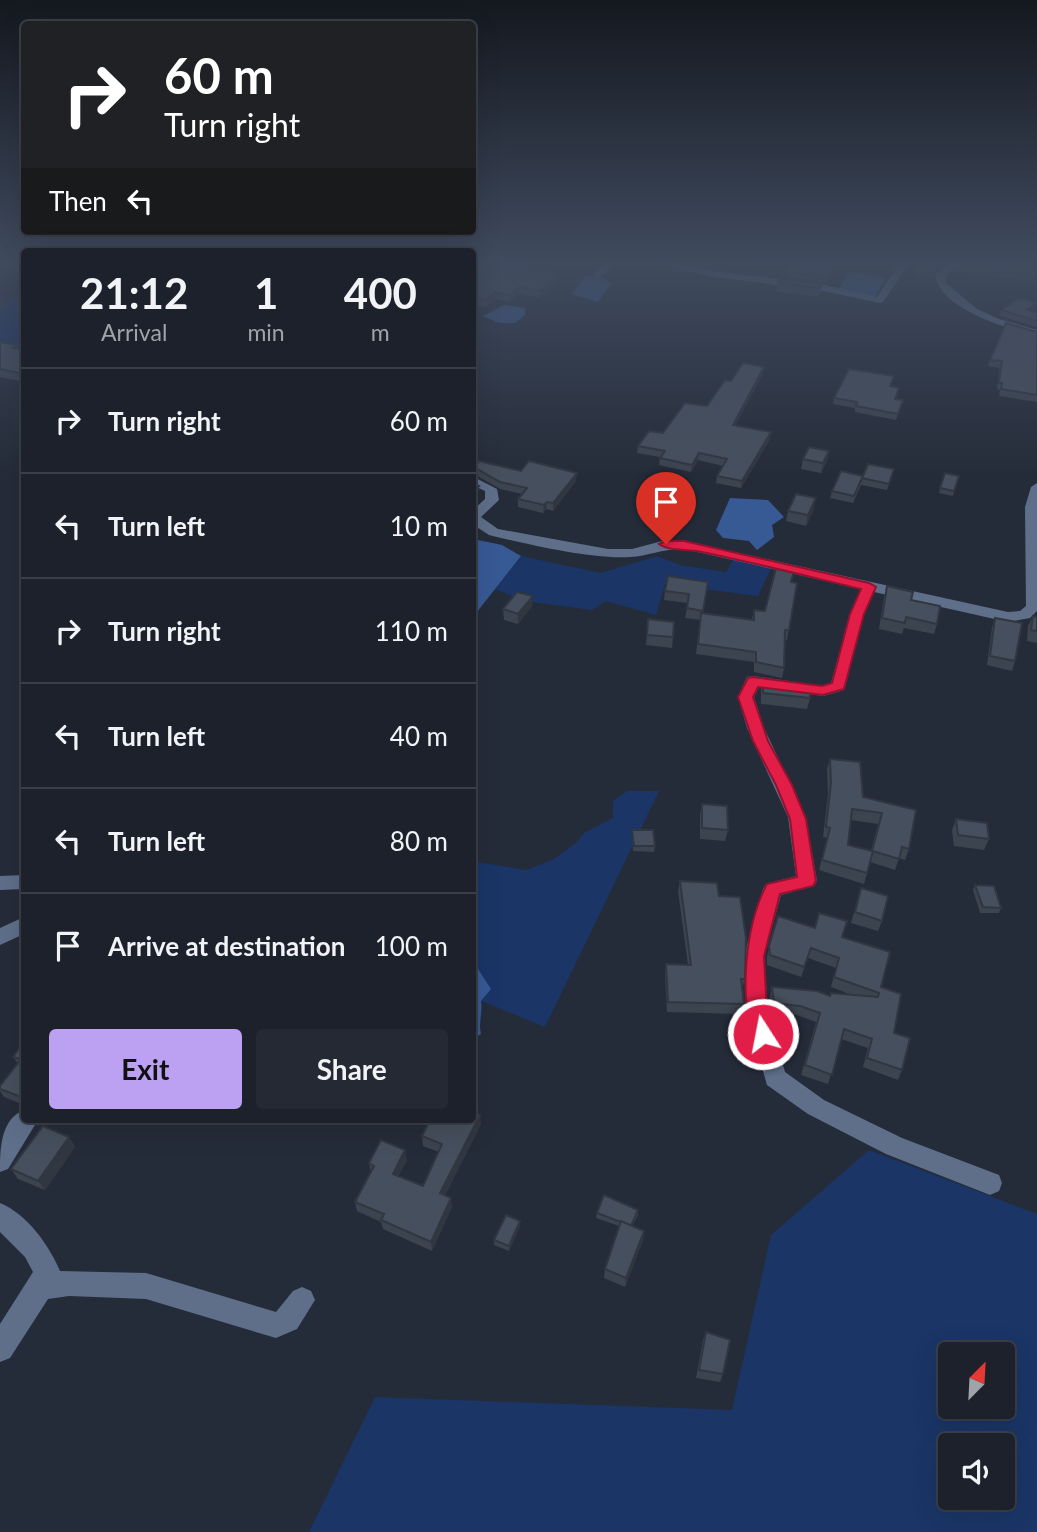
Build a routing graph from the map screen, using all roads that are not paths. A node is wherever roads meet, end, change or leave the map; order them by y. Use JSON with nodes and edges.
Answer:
{"nodes":[{"id":1,"x":476,"y":482,"type":"edge"},
{"id":2,"x":1037,"y":487,"type":"edge"},
{"id":3,"x":476,"y":516,"type":"edge"},
{"id":4,"x":476,"y":521,"type":"edge"},
{"id":5,"x":869,"y":587,"type":"junction"},
{"id":6,"x":21,"y":882,"type":"edge"},
{"id":7,"x":0,"y":883,"type":"edge"},
{"id":8,"x":21,"y":926,"type":"edge"},
{"id":9,"x":0,"y":937,"type":"edge"},
{"id":10,"x":24,"y":1123,"type":"edge"},
{"id":11,"x":0,"y":1161,"type":"edge"},
{"id":12,"x":990,"y":1183,"type":"dead end"},
{"id":13,"x":0,"y":1215,"type":"edge"},
{"id":14,"x":40,"y":1287,"type":"junction"},
{"id":15,"x":302,"y":1300,"type":"dead end"},
{"id":16,"x":0,"y":1348,"type":"edge"}],
"edges":[{"from":1,"to":3,"type":"street"},
{"from":2,"to":5,"type":"street"},
{"from":4,"to":5,"type":"street"},
{"from":5,"to":12,"type":"street"},
{"from":6,"to":7,"type":"street"},
{"from":8,"to":9,"type":"street"},
{"from":10,"to":11,"type":"street"},
{"from":13,"to":14,"type":"street"},
{"from":14,"to":15,"type":"street"},
{"from":14,"to":16,"type":"street"}]}
